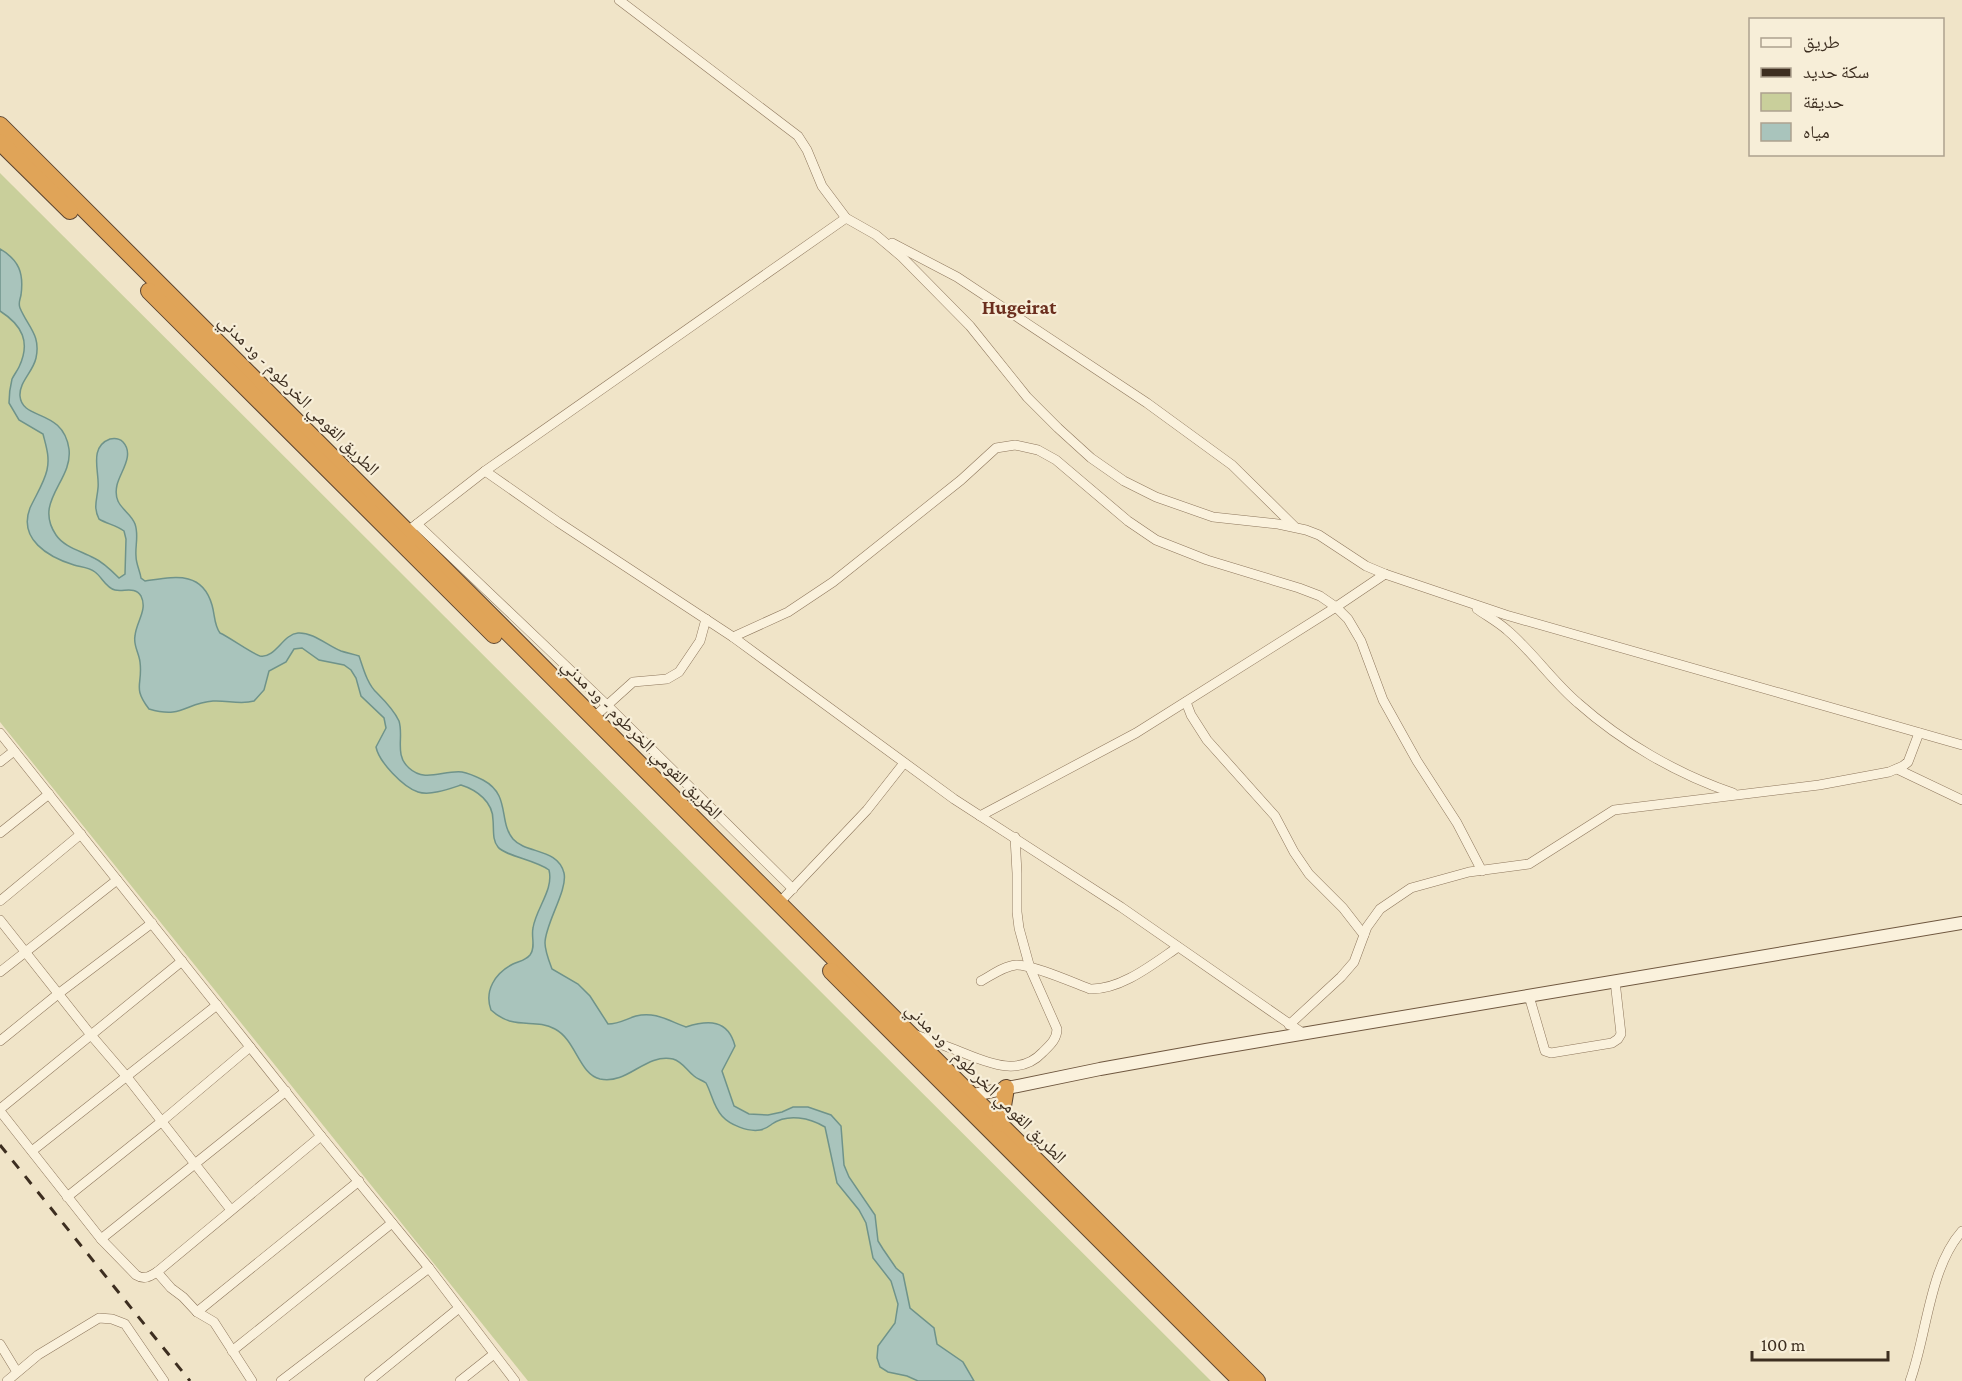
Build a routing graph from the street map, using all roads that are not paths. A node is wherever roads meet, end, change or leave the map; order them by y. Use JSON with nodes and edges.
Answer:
{"nodes":[{"id":1,"x":618,"y":0,"type":"edge"},
{"id":2,"x":0,"y":125,"type":"edge"},
{"id":3,"x":0,"y":142,"type":"edge"},
{"id":4,"x":846,"y":218,"type":"junction"},
{"id":5,"x":876,"y":235,"type":"junction"},
{"id":6,"x":485,"y":471,"type":"junction"},
{"id":7,"x":1294,"y":526,"type":"junction"},
{"id":8,"x":408,"y":531,"type":"junction"},
{"id":9,"x":1385,"y":574,"type":"junction"},
{"id":10,"x":1468,"y":602,"type":"junction"},
{"id":11,"x":1336,"y":607,"type":"junction"},
{"id":12,"x":706,"y":619,"type":"junction"},
{"id":13,"x":734,"y":637,"type":"junction"},
{"id":14,"x":1186,"y":702,"type":"junction"},
{"id":15,"x":608,"y":706,"type":"junction"},
{"id":16,"x":593,"y":717,"type":"junction"},
{"id":17,"x":0,"y":733,"type":"edge"},
{"id":18,"x":1919,"y":733,"type":"junction"},
{"id":19,"x":1962,"y":745,"type":"edge"},
{"id":20,"x":14,"y":751,"type":"junction"},
{"id":21,"x":0,"y":762,"type":"edge"},
{"id":22,"x":904,"y":763,"type":"junction"},
{"id":23,"x":1897,"y":769,"type":"junction"},
{"id":24,"x":49,"y":794,"type":"junction"},
{"id":25,"x":1735,"y":794,"type":"junction"},
{"id":26,"x":1962,"y":800,"type":"edge"},
{"id":27,"x":980,"y":816,"type":"junction"},
{"id":28,"x":0,"y":833,"type":"edge"},
{"id":29,"x":81,"y":834,"type":"junction"},
{"id":30,"x":1014,"y":837,"type":"junction"},
{"id":31,"x":1482,"y":871,"type":"junction"},
{"id":32,"x":117,"y":880,"type":"junction"},
{"id":33,"x":793,"y":888,"type":"junction"},
{"id":34,"x":0,"y":901,"type":"edge"},
{"id":35,"x":779,"y":903,"type":"junction"},
{"id":36,"x":0,"y":920,"type":"edge"},
{"id":37,"x":152,"y":923,"type":"junction"},
{"id":38,"x":1962,"y":923,"type":"edge"},
{"id":39,"x":1364,"y":935,"type":"junction"},
{"id":40,"x":1178,"y":947,"type":"junction"},
{"id":41,"x":25,"y":950,"type":"junction"},
{"id":42,"x":182,"y":961,"type":"junction"},
{"id":43,"x":1030,"y":968,"type":"junction"},
{"id":44,"x":0,"y":972,"type":"edge"},
{"id":45,"x":981,"y":981,"type":"dead end"},
{"id":46,"x":1615,"y":981,"type":"junction"},
{"id":47,"x":57,"y":994,"type":"junction"},
{"id":48,"x":1529,"y":996,"type":"junction"},
{"id":49,"x":218,"y":1005,"type":"junction"},
{"id":50,"x":1289,"y":1024,"type":"junction"},
{"id":51,"x":908,"y":1032,"type":"junction"},
{"id":52,"x":1304,"y":1034,"type":"junction"},
{"id":53,"x":91,"y":1035,"type":"junction"},
{"id":54,"x":0,"y":1041,"type":"edge"},
{"id":55,"x":250,"y":1047,"type":"junction"},
{"id":56,"x":127,"y":1077,"type":"junction"},
{"id":57,"x":1006,"y":1088,"type":"junction"},
{"id":58,"x":286,"y":1091,"type":"junction"},
{"id":59,"x":965,"y":1097,"type":"junction"},
{"id":60,"x":0,"y":1110,"type":"edge"},
{"id":61,"x":3,"y":1120,"type":"edge"},
{"id":62,"x":161,"y":1122,"type":"junction"},
{"id":63,"x":1000,"y":1124,"type":"junction"},
{"id":64,"x":321,"y":1136,"type":"junction"},
{"id":65,"x":32,"y":1151,"type":"junction"},
{"id":66,"x":196,"y":1164,"type":"junction"},
{"id":67,"x":359,"y":1181,"type":"junction"},
{"id":68,"x":67,"y":1197,"type":"junction"},
{"id":69,"x":231,"y":1210,"type":"junction"},
{"id":70,"x":392,"y":1223,"type":"junction"},
{"id":71,"x":1962,"y":1231,"type":"edge"},
{"id":72,"x":101,"y":1239,"type":"junction"},
{"id":73,"x":429,"y":1268,"type":"junction"},
{"id":74,"x":157,"y":1272,"type":"junction"},
{"id":75,"x":459,"y":1308,"type":"junction"},
{"id":76,"x":197,"y":1312,"type":"junction"},
{"id":77,"x":0,"y":1344,"type":"edge"},
{"id":78,"x":232,"y":1351,"type":"junction"},
{"id":79,"x":494,"y":1354,"type":"junction"},
{"id":80,"x":17,"y":1372,"type":"junction"},
{"id":81,"x":7,"y":1381,"type":"edge"},
{"id":82,"x":164,"y":1381,"type":"edge"},
{"id":83,"x":252,"y":1381,"type":"edge"},
{"id":84,"x":281,"y":1381,"type":"edge"},
{"id":85,"x":369,"y":1381,"type":"edge"},
{"id":86,"x":460,"y":1381,"type":"edge"},
{"id":87,"x":515,"y":1381,"type":"edge"},
{"id":88,"x":1241,"y":1381,"type":"edge"},
{"id":89,"x":1257,"y":1381,"type":"edge"},
{"id":90,"x":1910,"y":1381,"type":"edge"}],
"edges":[{"from":1,"to":4,"type":"street"},
{"from":2,"to":8,"type":"highway","name":"الطريق القومي الخرطوم - ود مدني"},
{"from":3,"to":8,"type":"highway","name":"الطريق القومي الخرطوم - ود مدني"},
{"from":4,"to":5,"type":"street"},
{"from":4,"to":6,"type":"street"},
{"from":5,"to":7,"type":"street"},
{"from":5,"to":7,"type":"street"},
{"from":6,"to":8,"type":"street"},
{"from":6,"to":12,"type":"street"},
{"from":7,"to":9,"type":"street"},
{"from":8,"to":15,"type":"street"},
{"from":8,"to":16,"type":"highway","name":"الطريق القومي الخرطوم - ود مدني"},
{"from":8,"to":59,"type":"highway","name":"الطريق القومي الخرطوم - ود مدني"},
{"from":9,"to":10,"type":"street"},
{"from":9,"to":11,"type":"street"},
{"from":10,"to":18,"type":"street"},
{"from":10,"to":25,"type":"street"},
{"from":11,"to":13,"type":"street"},
{"from":11,"to":14,"type":"street"},
{"from":11,"to":31,"type":"street"},
{"from":12,"to":13,"type":"street"},
{"from":12,"to":15,"type":"street"},
{"from":13,"to":22,"type":"street"},
{"from":14,"to":27,"type":"street"},
{"from":14,"to":39,"type":"street"},
{"from":15,"to":16,"type":"street"},
{"from":15,"to":33,"type":"street"},
{"from":16,"to":35,"type":"highway","name":"الطريق القومي الخرطوم - ود مدني"},
{"from":17,"to":20,"type":"street"},
{"from":18,"to":19,"type":"street"},
{"from":18,"to":23,"type":"street"},
{"from":20,"to":21,"type":"street"},
{"from":20,"to":24,"type":"street"},
{"from":22,"to":27,"type":"street"},
{"from":22,"to":33,"type":"street"},
{"from":23,"to":25,"type":"street"},
{"from":23,"to":26,"type":"street"},
{"from":24,"to":28,"type":"street"},
{"from":24,"to":29,"type":"street"},
{"from":25,"to":31,"type":"street"},
{"from":27,"to":30,"type":"street"},
{"from":29,"to":32,"type":"street"},
{"from":29,"to":34,"type":"street"},
{"from":30,"to":40,"type":"street"},
{"from":30,"to":43,"type":"street"},
{"from":31,"to":39,"type":"street"},
{"from":32,"to":37,"type":"street"},
{"from":32,"to":41,"type":"street"},
{"from":33,"to":35,"type":"street"},
{"from":35,"to":51,"type":"highway","name":"الطريق القومي الخرطوم - ود مدني"},
{"from":36,"to":41,"type":"street"},
{"from":37,"to":42,"type":"street"},
{"from":37,"to":47,"type":"street"},
{"from":38,"to":46,"type":"street"},
{"from":39,"to":50,"type":"street"},
{"from":40,"to":43,"type":"street"},
{"from":40,"to":50,"type":"street"},
{"from":41,"to":44,"type":"street"},
{"from":41,"to":47,"type":"street"},
{"from":42,"to":49,"type":"street"},
{"from":42,"to":53,"type":"street"},
{"from":43,"to":45,"type":"street"},
{"from":43,"to":51,"type":"street"},
{"from":46,"to":48,"type":"street"},
{"from":46,"to":48,"type":"street"},
{"from":47,"to":53,"type":"street"},
{"from":47,"to":54,"type":"street"},
{"from":48,"to":52,"type":"street"},
{"from":49,"to":55,"type":"street"},
{"from":49,"to":56,"type":"street"},
{"from":50,"to":52,"type":"street"},
{"from":51,"to":59,"type":"highway","name":"الطريق القومي الخرطوم - ود مدني"},
{"from":52,"to":57,"type":"street"},
{"from":53,"to":56,"type":"street"},
{"from":53,"to":60,"type":"street"},
{"from":55,"to":58,"type":"street"},
{"from":55,"to":62,"type":"street"},
{"from":56,"to":62,"type":"street"},
{"from":56,"to":65,"type":"street"},
{"from":57,"to":59,"type":"street"},
{"from":57,"to":63,"type":"highway"},
{"from":58,"to":64,"type":"street"},
{"from":58,"to":66,"type":"street"},
{"from":59,"to":63,"type":"highway","name":"الطريق القومي الخرطوم - ود مدني"},
{"from":59,"to":88,"type":"highway","name":"الطريق القومي الخرطوم - ود مدني"},
{"from":60,"to":61,"type":"street"},
{"from":61,"to":65,"type":"street"},
{"from":62,"to":66,"type":"street"},
{"from":62,"to":68,"type":"street"},
{"from":63,"to":89,"type":"highway","name":"الطريق القومي الخرطوم - ود مدني"},
{"from":64,"to":67,"type":"street"},
{"from":64,"to":69,"type":"street"},
{"from":65,"to":68,"type":"street"},
{"from":66,"to":69,"type":"street"},
{"from":66,"to":72,"type":"street"},
{"from":67,"to":70,"type":"street"},
{"from":67,"to":76,"type":"street"},
{"from":68,"to":72,"type":"street"},
{"from":69,"to":74,"type":"street"},
{"from":70,"to":73,"type":"street"},
{"from":70,"to":78,"type":"street"},
{"from":71,"to":90,"type":"street"},
{"from":72,"to":74,"type":"street"},
{"from":73,"to":75,"type":"street"},
{"from":73,"to":84,"type":"street"},
{"from":74,"to":76,"type":"street"},
{"from":75,"to":79,"type":"street"},
{"from":75,"to":85,"type":"street"},
{"from":76,"to":78,"type":"street"},
{"from":77,"to":80,"type":"street"},
{"from":78,"to":83,"type":"street"},
{"from":79,"to":86,"type":"street"},
{"from":79,"to":87,"type":"street"},
{"from":80,"to":81,"type":"street"},
{"from":80,"to":82,"type":"street"}]}
